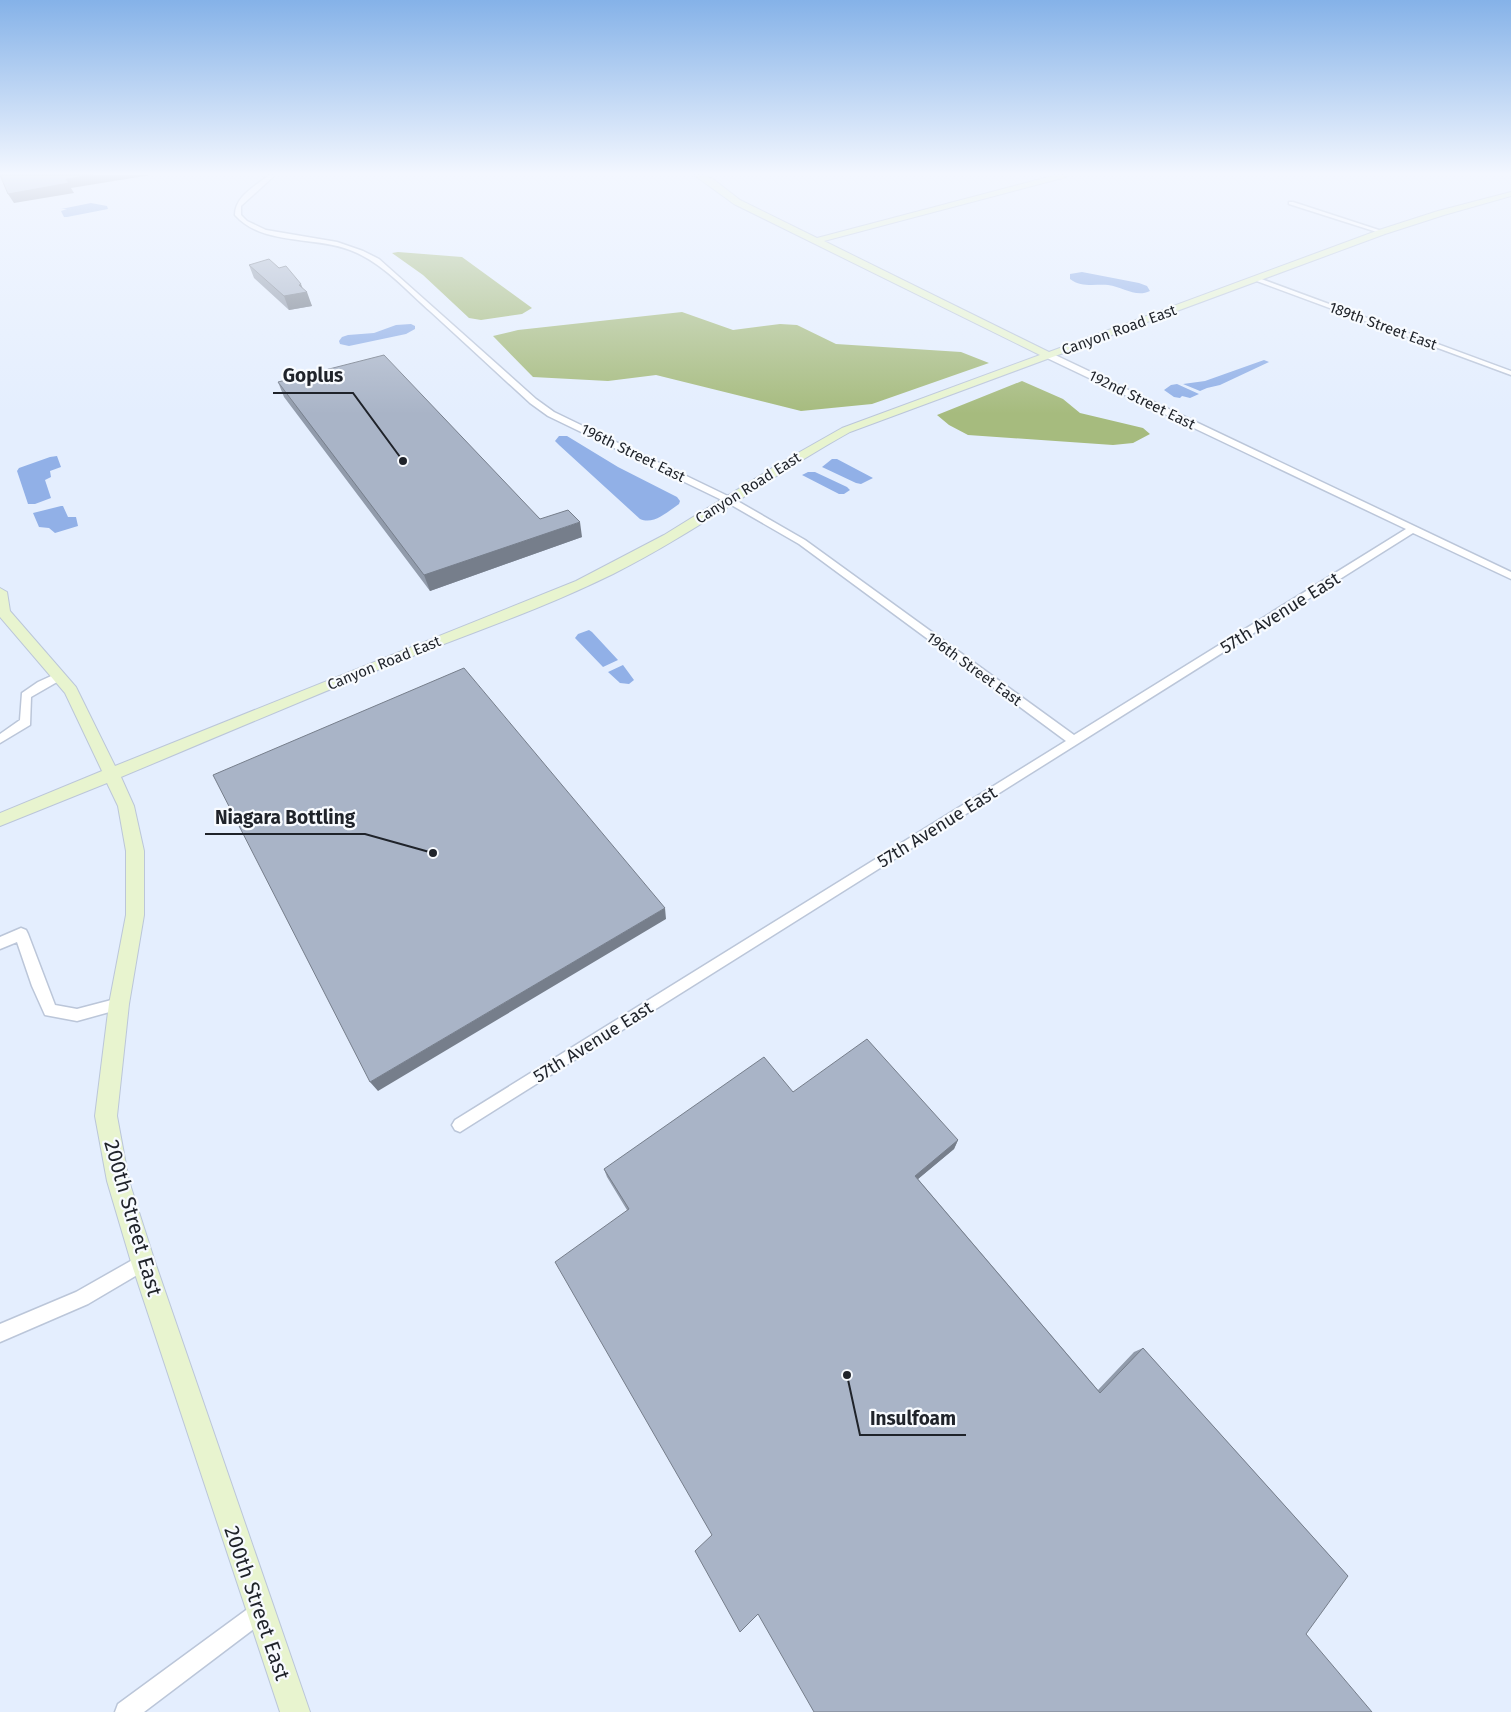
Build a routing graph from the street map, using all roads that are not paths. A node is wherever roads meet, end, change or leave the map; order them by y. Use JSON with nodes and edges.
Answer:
{"nodes":[{"id":1,"x":367,"y":255,"type":"edge"},
{"id":2,"x":844,"y":255,"type":"edge"},
{"id":3,"x":1321,"y":255,"type":"edge"},
{"id":4,"x":1256,"y":279,"type":"junction"},
{"id":5,"x":1050,"y":356,"type":"junction"},
{"id":6,"x":1511,"y":373,"type":"edge"},
{"id":7,"x":730,"y":501,"type":"junction"},
{"id":8,"x":1413,"y":530,"type":"junction"},
{"id":9,"x":1511,"y":576,"type":"edge"},
{"id":10,"x":0,"y":592,"type":"edge"},
{"id":11,"x":60,"y":676,"type":"junction"},
{"id":12,"x":0,"y":738,"type":"edge"},
{"id":13,"x":1074,"y":741,"type":"junction"},
{"id":14,"x":112,"y":774,"type":"junction"},
{"id":15,"x":4,"y":818,"type":"edge"},
{"id":16,"x":0,"y":943,"type":"edge"},
{"id":17,"x":119,"y":1004,"type":"junction"},
{"id":18,"x":460,"y":1125,"type":"dead end"},
{"id":19,"x":143,"y":1262,"type":"junction"},
{"id":20,"x":0,"y":1334,"type":"edge"},
{"id":21,"x":260,"y":1612,"type":"junction"},
{"id":22,"x":126,"y":1712,"type":"edge"},
{"id":23,"x":295,"y":1712,"type":"edge"}],
"edges":[{"from":1,"to":7,"type":"street","name":"196th Street East"},
{"from":2,"to":5,"type":"street","name":"192nd Street East"},
{"from":3,"to":4,"type":"street","name":"Canyon Road East"},
{"from":4,"to":5,"type":"street","name":"Canyon Road East"},
{"from":4,"to":6,"type":"street","name":"189th Street East"},
{"from":5,"to":7,"type":"street","name":"Canyon Road East"},
{"from":5,"to":8,"type":"street","name":"192nd Street East"},
{"from":7,"to":13,"type":"street","name":"196th Street East"},
{"from":7,"to":14,"type":"street","name":"Canyon Road East"},
{"from":8,"to":9,"type":"street","name":"192nd Street East"},
{"from":8,"to":13,"type":"street","name":"57th Avenue East"},
{"from":10,"to":11,"type":"street","name":"200th Street East"},
{"from":11,"to":12,"type":"street"},
{"from":11,"to":14,"type":"street","name":"200th Street East"},
{"from":13,"to":18,"type":"street","name":"57th Avenue East"},
{"from":14,"to":15,"type":"street","name":"Canyon Road East"},
{"from":14,"to":17,"type":"street","name":"200th Street East"},
{"from":16,"to":17,"type":"street"},
{"from":17,"to":19,"type":"street","name":"200th Street East"},
{"from":19,"to":20,"type":"street"},
{"from":19,"to":21,"type":"street","name":"200th Street East"},
{"from":21,"to":22,"type":"street"},
{"from":21,"to":23,"type":"street","name":"200th Street East"}]}
